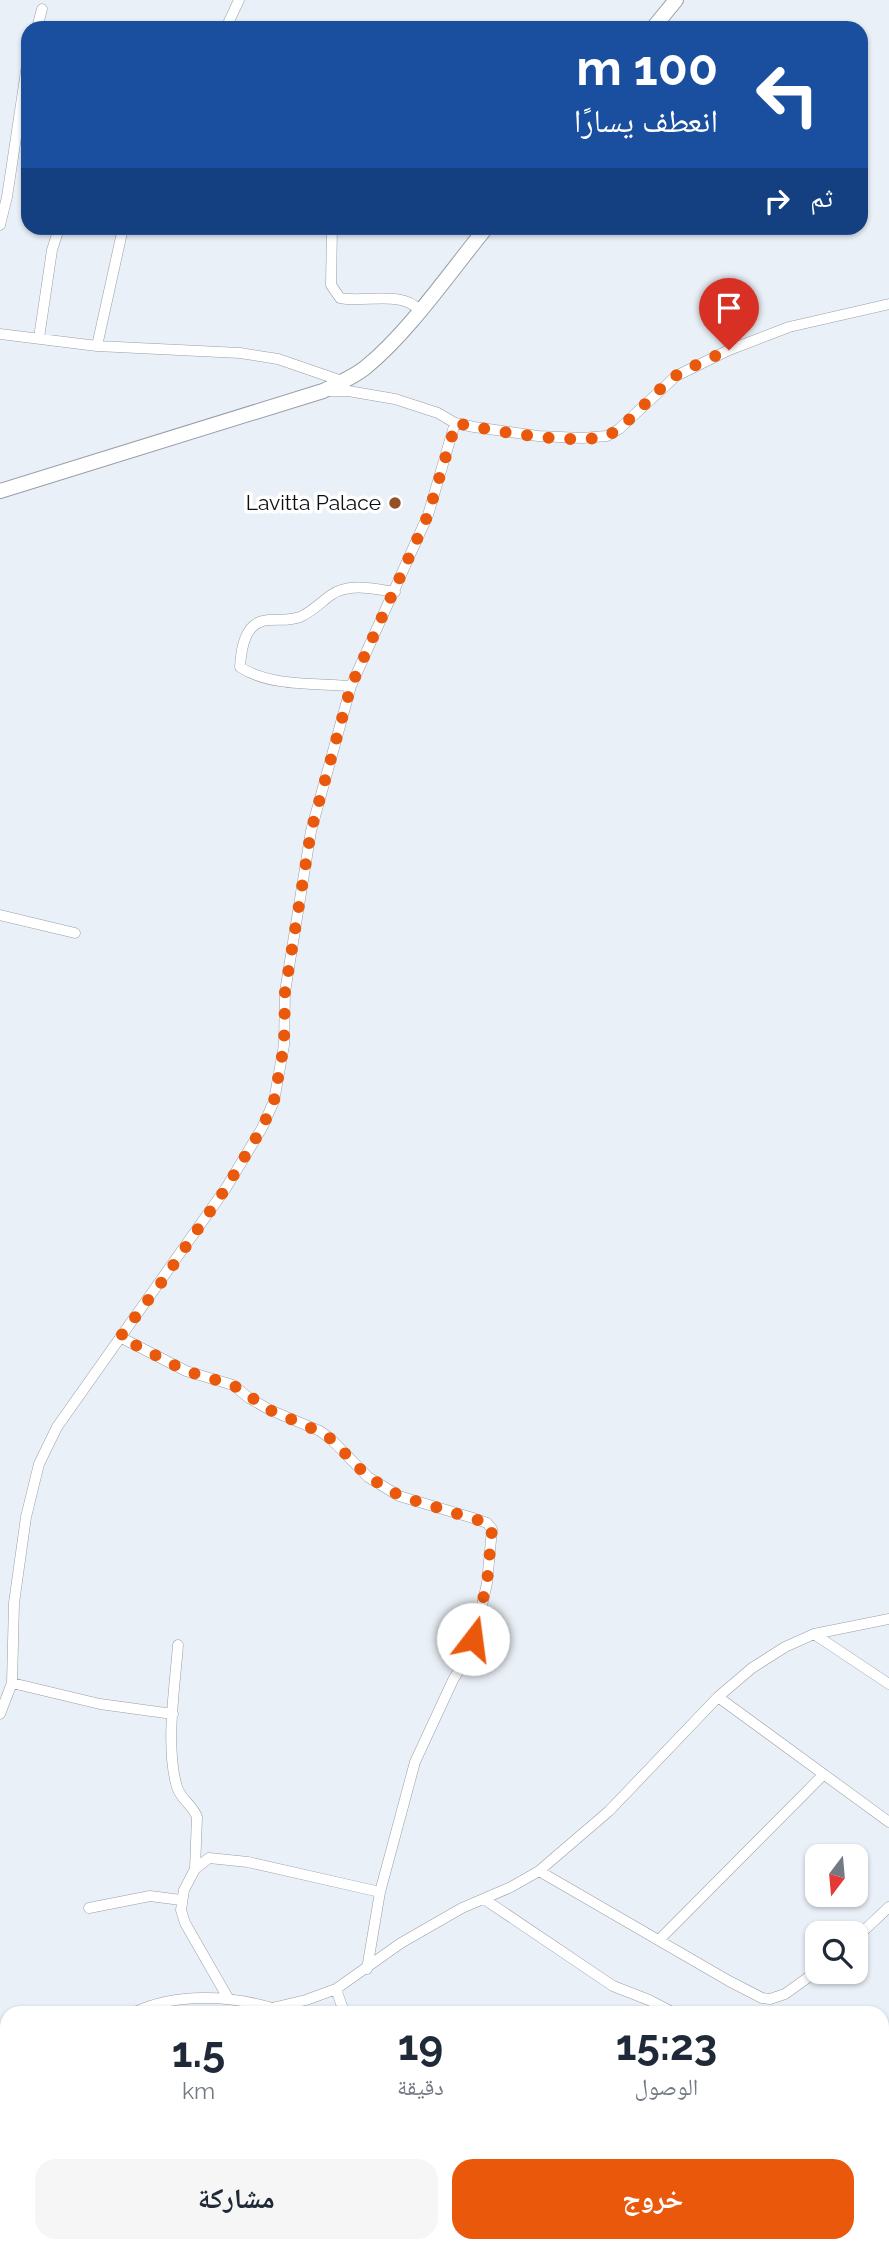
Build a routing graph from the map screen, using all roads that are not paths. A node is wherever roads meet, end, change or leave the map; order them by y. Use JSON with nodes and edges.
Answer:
{"nodes":[{"id":1,"x":239,"y":0,"type":"edge"},
{"id":2,"x":676,"y":0,"type":"edge"},
{"id":3,"x":41,"y":9,"type":"dead end"},
{"id":4,"x":38,"y":21,"type":"edge"},
{"id":5,"x":229,"y":21,"type":"edge"},
{"id":6,"x":659,"y":21,"type":"edge"},
{"id":7,"x":21,"y":104,"type":"edge"},
{"id":8,"x":0,"y":225,"type":"edge"},
{"id":9,"x":57,"y":235,"type":"edge"},
{"id":10,"x":121,"y":235,"type":"edge"},
{"id":11,"x":332,"y":235,"type":"edge"},
{"id":12,"x":480,"y":235,"type":"edge"},
{"id":13,"x":889,"y":304,"type":"edge"},
{"id":14,"x":419,"y":310,"type":"junction"},
{"id":15,"x":0,"y":334,"type":"edge"},
{"id":16,"x":39,"y":338,"type":"junction"},
{"id":17,"x":97,"y":346,"type":"junction"},
{"id":18,"x":342,"y":382,"type":"junction"},
{"id":19,"x":323,"y":391,"type":"junction"},
{"id":20,"x":456,"y":423,"type":"junction"},
{"id":21,"x":0,"y":491,"type":"edge"},
{"id":22,"x":395,"y":592,"type":"junction"},
{"id":23,"x":351,"y":686,"type":"junction"},
{"id":24,"x":0,"y":915,"type":"edge"},
{"id":25,"x":75,"y":933,"type":"dead end"},
{"id":26,"x":120,"y":1337,"type":"junction"},
{"id":27,"x":889,"y":1619,"type":"edge"},
{"id":28,"x":814,"y":1634,"type":"junction"},
{"id":29,"x":178,"y":1645,"type":"dead end"},
{"id":30,"x":12,"y":1683,"type":"junction"},
{"id":31,"x":889,"y":1684,"type":"edge"},
{"id":32,"x":718,"y":1697,"type":"junction"},
{"id":33,"x":0,"y":1714,"type":"edge"},
{"id":34,"x":173,"y":1714,"type":"junction"},
{"id":35,"x":823,"y":1775,"type":"junction"},
{"id":36,"x":889,"y":1822,"type":"edge"},
{"id":37,"x":195,"y":1869,"type":"junction"},
{"id":38,"x":539,"y":1871,"type":"junction"},
{"id":39,"x":380,"y":1892,"type":"junction"},
{"id":40,"x":484,"y":1899,"type":"junction"},
{"id":41,"x":181,"y":1900,"type":"junction"},
{"id":42,"x":889,"y":1907,"type":"edge"},
{"id":43,"x":89,"y":1908,"type":"dead end"},
{"id":44,"x":868,"y":1927,"type":"edge"},
{"id":45,"x":659,"y":1940,"type":"junction"},
{"id":46,"x":367,"y":1969,"type":"junction"},
{"id":47,"x":805,"y":1980,"type":"edge"},
{"id":48,"x":336,"y":1989,"type":"junction"},
{"id":49,"x":228,"y":1998,"type":"junction"},
{"id":50,"x":152,"y":2006,"type":"edge"},
{"id":51,"x":256,"y":2006,"type":"edge"},
{"id":52,"x":293,"y":2006,"type":"edge"},
{"id":53,"x":342,"y":2006,"type":"edge"},
{"id":54,"x":660,"y":2006,"type":"edge"}],
"edges":[{"from":1,"to":5,"type":"street"},
{"from":2,"to":6,"type":"street"},
{"from":3,"to":4,"type":"street"},
{"from":7,"to":8,"type":"street"},
{"from":9,"to":16,"type":"street"},
{"from":10,"to":17,"type":"street"},
{"from":11,"to":14,"type":"street"},
{"from":12,"to":14,"type":"street"},
{"from":13,"to":20,"type":"street"},
{"from":14,"to":18,"type":"street"},
{"from":15,"to":16,"type":"street"},
{"from":16,"to":17,"type":"street"},
{"from":17,"to":18,"type":"street"},
{"from":18,"to":19,"type":"street"},
{"from":19,"to":20,"type":"street"},
{"from":19,"to":21,"type":"street"},
{"from":20,"to":22,"type":"street"},
{"from":22,"to":23,"type":"street"},
{"from":22,"to":23,"type":"street"},
{"from":23,"to":26,"type":"street"},
{"from":24,"to":25,"type":"street"},
{"from":26,"to":30,"type":"street"},
{"from":26,"to":39,"type":"street"},
{"from":27,"to":28,"type":"street"},
{"from":28,"to":31,"type":"street"},
{"from":28,"to":32,"type":"street"},
{"from":29,"to":34,"type":"street"},
{"from":30,"to":33,"type":"street"},
{"from":30,"to":34,"type":"street"},
{"from":32,"to":35,"type":"street"},
{"from":32,"to":38,"type":"street"},
{"from":34,"to":37,"type":"street"},
{"from":35,"to":36,"type":"street"},
{"from":35,"to":45,"type":"street"},
{"from":37,"to":39,"type":"street"},
{"from":37,"to":41,"type":"street"},
{"from":38,"to":40,"type":"street"},
{"from":38,"to":45,"type":"street"},
{"from":39,"to":46,"type":"street"},
{"from":40,"to":46,"type":"street"},
{"from":40,"to":54,"type":"street"},
{"from":41,"to":43,"type":"street"},
{"from":41,"to":49,"type":"street"},
{"from":42,"to":44,"type":"street"},
{"from":45,"to":47,"type":"street"},
{"from":46,"to":48,"type":"street"},
{"from":48,"to":52,"type":"street"},
{"from":48,"to":53,"type":"street"},
{"from":49,"to":50,"type":"street"},
{"from":49,"to":51,"type":"street"}]}
